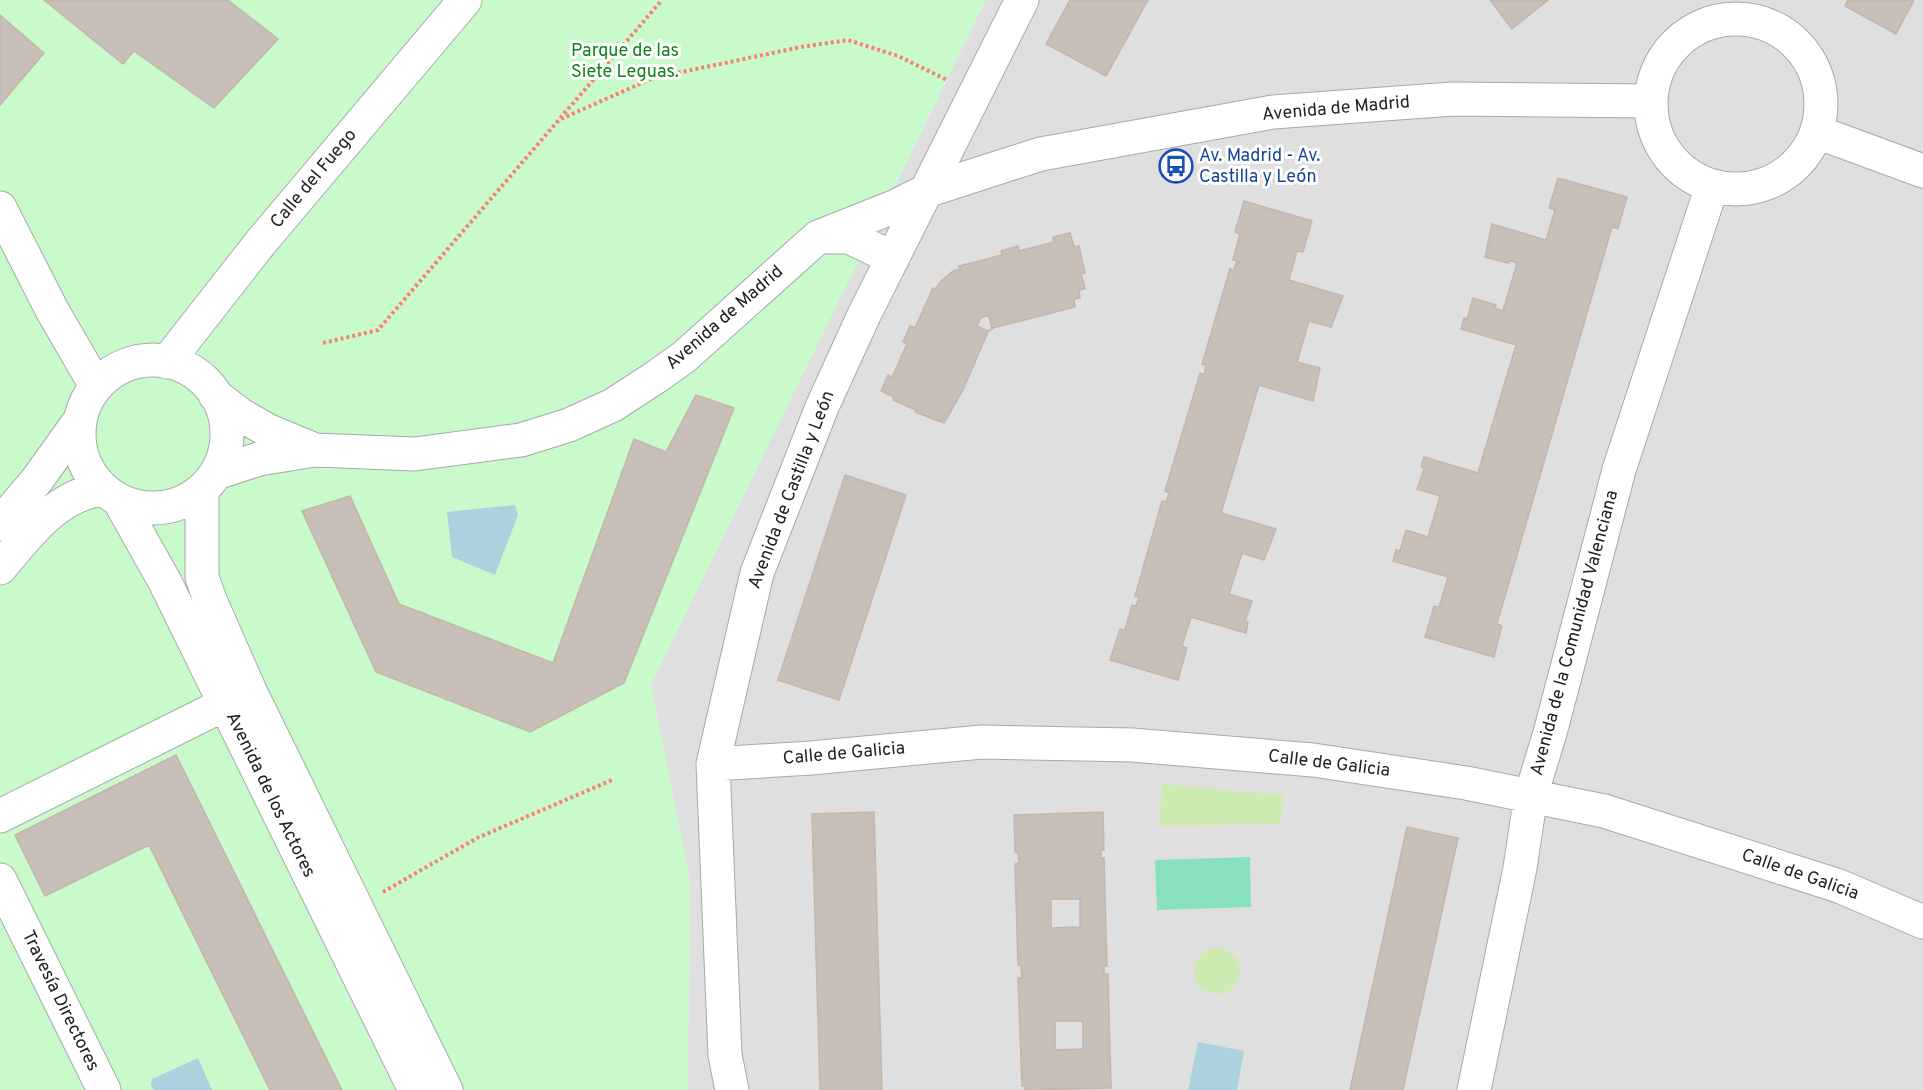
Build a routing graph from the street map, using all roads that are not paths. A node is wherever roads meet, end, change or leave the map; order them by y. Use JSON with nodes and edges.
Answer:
{"nodes":[{"id":1,"x":465,"y":0,"type":"edge"},
{"id":2,"x":1022,"y":0,"type":"edge"},
{"id":3,"x":1784,"y":13,"type":"edge"},
{"id":4,"x":1651,"y":101,"type":"junction"},
{"id":5,"x":1817,"y":132,"type":"junction"},
{"id":6,"x":1923,"y":171,"type":"edge"},
{"id":7,"x":1712,"y":186,"type":"junction"},
{"id":8,"x":926,"y":191,"type":"junction"},
{"id":9,"x":0,"y":208,"type":"edge"},
{"id":10,"x":818,"y":237,"type":"junction"},
{"id":11,"x":893,"y":258,"type":"junction"},
{"id":12,"x":167,"y":362,"type":"junction"},
{"id":13,"x":96,"y":386,"type":"junction"},
{"id":14,"x":215,"y":395,"type":"junction"},
{"id":15,"x":80,"y":420,"type":"junction"},
{"id":16,"x":315,"y":450,"type":"junction"},
{"id":17,"x":209,"y":482,"type":"junction"},
{"id":18,"x":112,"y":496,"type":"junction"},
{"id":19,"x":0,"y":524,"type":"edge"},
{"id":20,"x":0,"y":568,"type":"edge"},
{"id":21,"x":225,"y":704,"type":"junction"},
{"id":22,"x":713,"y":764,"type":"junction"},
{"id":23,"x":1531,"y":795,"type":"junction"},
{"id":24,"x":0,"y":816,"type":"edge"},
{"id":25,"x":0,"y":880,"type":"edge"},
{"id":26,"x":1923,"y":922,"type":"edge"},
{"id":27,"x":104,"y":1090,"type":"edge"},
{"id":28,"x":415,"y":1090,"type":"edge"},
{"id":29,"x":446,"y":1090,"type":"edge"},
{"id":30,"x":732,"y":1090,"type":"edge"},
{"id":31,"x":1474,"y":1090,"type":"edge"}],
"edges":[{"from":1,"to":12,"type":"street","name":"Calle del Fuego"},
{"from":2,"to":8,"type":"street","name":"Avenida de Castilla y León"},
{"from":3,"to":4,"type":"street"},
{"from":3,"to":5,"type":"street"},
{"from":4,"to":7,"type":"street"},
{"from":4,"to":8,"type":"street","name":"Avenida de Madrid"},
{"from":5,"to":6,"type":"street"},
{"from":5,"to":7,"type":"street"},
{"from":7,"to":23,"type":"street","name":"Avenida de la Comunidad Valenciana"},
{"from":8,"to":10,"type":"street","name":"Avenida de Madrid"},
{"from":8,"to":11,"type":"street","name":"Avenida de Castilla y León"},
{"from":9,"to":13,"type":"street"},
{"from":10,"to":11,"type":"street"},
{"from":10,"to":16,"type":"street","name":"Avenida de Madrid"},
{"from":11,"to":22,"type":"street","name":"Avenida de Castilla y León"},
{"from":12,"to":13,"type":"street"},
{"from":12,"to":14,"type":"street"},
{"from":13,"to":15,"type":"street"},
{"from":14,"to":16,"type":"street","name":"Avenida de Madrid"},
{"from":14,"to":17,"type":"street"},
{"from":15,"to":18,"type":"street"},
{"from":15,"to":19,"type":"street"},
{"from":16,"to":17,"type":"street","name":"Avenida de Madrid"},
{"from":17,"to":18,"type":"street"},
{"from":17,"to":29,"type":"street","name":"Avenida de los Actores"},
{"from":18,"to":20,"type":"street"},
{"from":18,"to":21,"type":"street","name":"Avenida de los Actores"},
{"from":21,"to":24,"type":"street"},
{"from":21,"to":28,"type":"street","name":"Avenida de los Actores"},
{"from":22,"to":23,"type":"street","name":"Calle de Galicia"},
{"from":22,"to":30,"type":"street","name":"Avenida de Castilla y León"},
{"from":23,"to":26,"type":"street","name":"Calle de Galicia"},
{"from":23,"to":31,"type":"street","name":"Avenida de la Comunidad Valenciana"},
{"from":25,"to":27,"type":"street","name":"Travesía Directores"}]}
